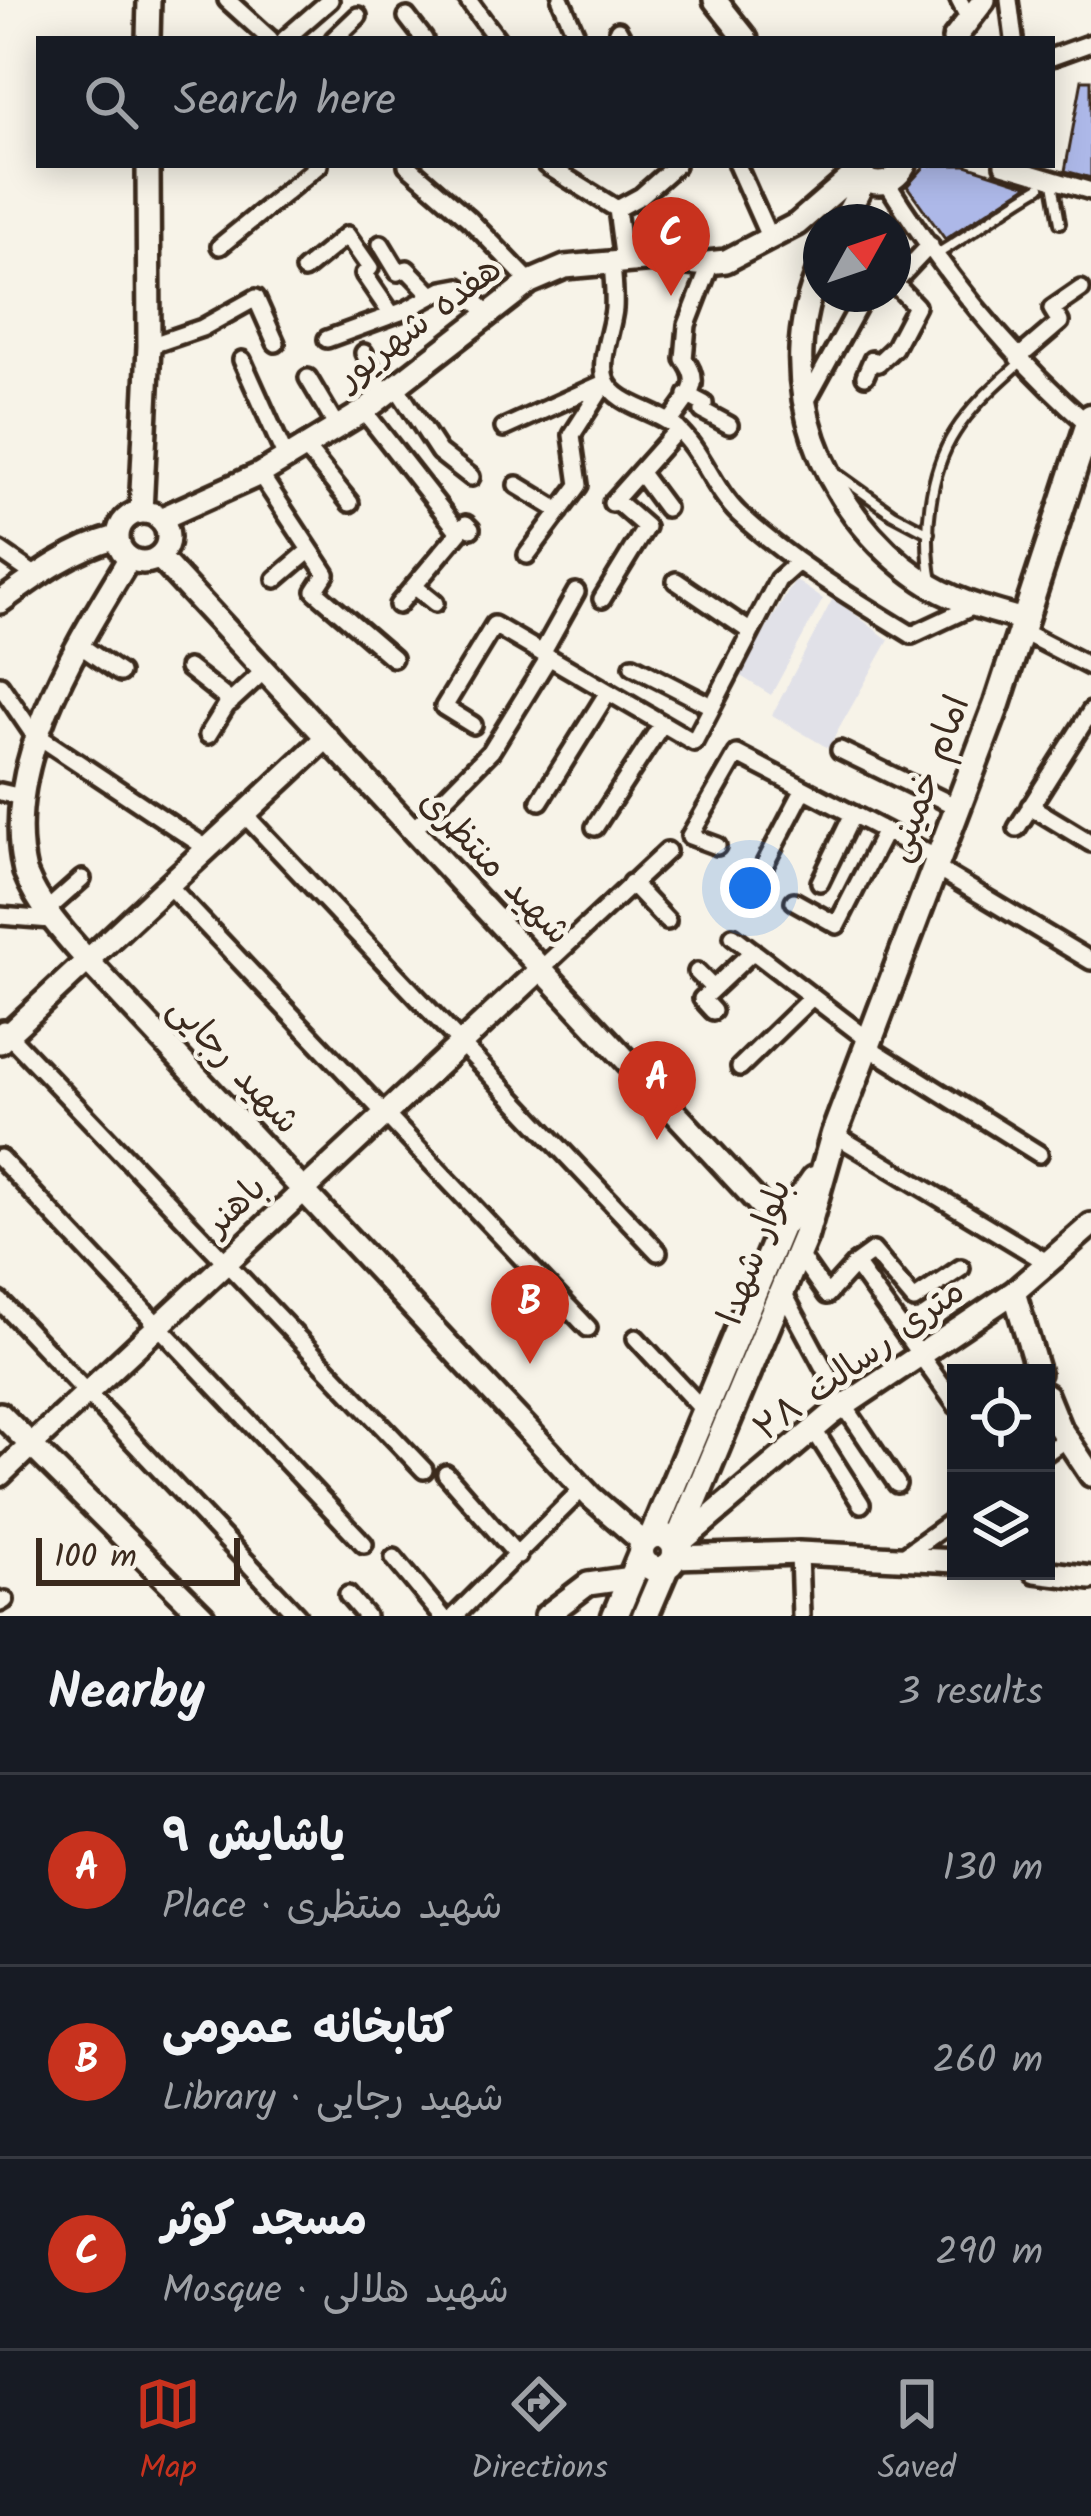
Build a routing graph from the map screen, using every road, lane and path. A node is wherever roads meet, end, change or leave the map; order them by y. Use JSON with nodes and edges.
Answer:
{"nodes":[{"id":1,"x":149,"y":0,"type":"edge"},
{"id":2,"x":227,"y":0,"type":"edge"},
{"id":3,"x":330,"y":0,"type":"edge"},
{"id":4,"x":468,"y":0,"type":"edge"},
{"id":5,"x":561,"y":0,"type":"edge"},
{"id":6,"x":715,"y":0,"type":"edge"},
{"id":7,"x":1010,"y":0,"type":"edge"},
{"id":8,"x":970,"y":6,"type":"edge"},
{"id":9,"x":358,"y":16,"type":"dead end"},
{"id":10,"x":407,"y":16,"type":"dead end"},
{"id":11,"x":148,"y":36,"type":"edge"},
{"id":12,"x":267,"y":36,"type":"edge"},
{"id":13,"x":288,"y":36,"type":"edge"},
{"id":14,"x":337,"y":36,"type":"edge"},
{"id":15,"x":422,"y":36,"type":"edge"},
{"id":16,"x":495,"y":36,"type":"edge"},
{"id":17,"x":577,"y":36,"type":"edge"},
{"id":18,"x":744,"y":36,"type":"edge"},
{"id":19,"x":955,"y":36,"type":"edge"},
{"id":20,"x":1014,"y":36,"type":"edge"},
{"id":21,"x":1091,"y":43,"type":"edge"},
{"id":22,"x":1055,"y":56,"type":"edge"},
{"id":23,"x":148,"y":168,"type":"edge"},
{"id":24,"x":315,"y":168,"type":"edge"},
{"id":25,"x":410,"y":168,"type":"edge"},
{"id":26,"x":551,"y":168,"type":"edge"},
{"id":27,"x":673,"y":168,"type":"edge"},
{"id":28,"x":738,"y":168,"type":"edge"},
{"id":29,"x":1010,"y":168,"type":"edge"},
{"id":30,"x":865,"y":175,"type":"edge"},
{"id":31,"x":1046,"y":183,"type":"junction"},
{"id":32,"x":1091,"y":190,"type":"edge"},
{"id":33,"x":851,"y":204,"type":"edge"},
{"id":34,"x":617,"y":209,"type":"junction"},
{"id":35,"x":665,"y":218,"type":"dead end"},
{"id":36,"x":1060,"y":223,"type":"dead end"},
{"id":37,"x":770,"y":239,"type":"junction"},
{"id":38,"x":381,"y":244,"type":"dead end"},
{"id":39,"x":220,"y":246,"type":"dead end"},
{"id":40,"x":934,"y":250,"type":"junction"},
{"id":41,"x":676,"y":261,"type":"junction"},
{"id":42,"x":618,"y":263,"type":"junction"},
{"id":43,"x":711,"y":263,"type":"junction"},
{"id":44,"x":911,"y":268,"type":"edge"},
{"id":45,"x":304,"y":270,"type":"dead end"},
{"id":46,"x":530,"y":282,"type":"junction"},
{"id":47,"x":1081,"y":289,"type":"dead end"},
{"id":48,"x":431,"y":295,"type":"junction"},
{"id":49,"x":911,"y":301,"type":"edge"},
{"id":50,"x":806,"y":312,"type":"edge"},
{"id":51,"x":855,"y":312,"type":"edge"},
{"id":52,"x":488,"y":313,"type":"junction"},
{"id":53,"x":392,"y":315,"type":"junction"},
{"id":54,"x":326,"y":338,"type":"dead end"},
{"id":55,"x":277,"y":343,"type":"dead end"},
{"id":56,"x":149,"y":346,"type":"junction"},
{"id":57,"x":364,"y":353,"type":"dead end"},
{"id":58,"x":242,"y":360,"type":"dead end"},
{"id":59,"x":1019,"y":360,"type":"junction"},
{"id":60,"x":865,"y":376,"type":"dead end"},
{"id":61,"x":308,"y":378,"type":"dead end"},
{"id":62,"x":606,"y":382,"type":"junction"},
{"id":63,"x":390,"y":390,"type":"junction"},
{"id":64,"x":687,"y":395,"type":"junction"},
{"id":65,"x":803,"y":408,"type":"junction"},
{"id":66,"x":364,"y":410,"type":"junction"},
{"id":67,"x":1090,"y":422,"type":"edge"},
{"id":68,"x":729,"y":425,"type":"dead end"},
{"id":69,"x":674,"y":426,"type":"junction"},
{"id":70,"x":338,"y":427,"type":"junction"},
{"id":71,"x":504,"y":428,"type":"dead end"},
{"id":72,"x":296,"y":453,"type":"junction"},
{"id":73,"x":826,"y":465,"type":"junction"},
{"id":74,"x":640,"y":473,"type":"junction"},
{"id":75,"x":260,"y":474,"type":"junction"},
{"id":76,"x":471,"y":477,"type":"dead end"},
{"id":77,"x":518,"y":485,"type":"dead end"},
{"id":78,"x":350,"y":503,"type":"dead end"},
{"id":79,"x":666,"y":508,"type":"dead end"},
{"id":80,"x":560,"y":511,"type":"junction"},
{"id":81,"x":151,"y":515,"type":"junction"},
{"id":82,"x":929,"y":533,"type":"junction"},
{"id":83,"x":117,"y":537,"type":"junction"},
{"id":84,"x":310,"y":550,"type":"junction"},
{"id":85,"x":0,"y":551,"type":"edge"},
{"id":86,"x":527,"y":555,"type":"dead end"},
{"id":87,"x":159,"y":557,"type":"junction"},
{"id":88,"x":129,"y":559,"type":"junction"},
{"id":89,"x":796,"y":563,"type":"junction"},
{"id":90,"x":36,"y":577,"type":"junction"},
{"id":91,"x":275,"y":579,"type":"dead end"},
{"id":92,"x":676,"y":581,"type":"dead end"},
{"id":93,"x":414,"y":586,"type":"junction"},
{"id":94,"x":933,"y":586,"type":"junction"},
{"id":95,"x":576,"y":592,"type":"dead end"},
{"id":96,"x":602,"y":599,"type":"dead end"},
{"id":97,"x":0,"y":602,"type":"edge"},
{"id":98,"x":435,"y":603,"type":"dead end"},
{"id":99,"x":398,"y":604,"type":"dead end"},
{"id":100,"x":974,"y":606,"type":"junction"},
{"id":101,"x":1022,"y":626,"type":"junction"},
{"id":102,"x":751,"y":632,"type":"junction"},
{"id":103,"x":78,"y":644,"type":"junction"},
{"id":104,"x":546,"y":655,"type":"junction"},
{"id":105,"x":393,"y":658,"type":"dead end"},
{"id":106,"x":633,"y":666,"type":"dead end"},
{"id":107,"x":1091,"y":667,"type":"edge"},
{"id":108,"x":188,"y":668,"type":"dead end"},
{"id":109,"x":265,"y":670,"type":"junction"},
{"id":110,"x":120,"y":673,"type":"dead end"},
{"id":111,"x":0,"y":685,"type":"edge"},
{"id":112,"x":608,"y":692,"type":"junction"},
{"id":113,"x":231,"y":702,"type":"junction"},
{"id":114,"x":711,"y":706,"type":"junction"},
{"id":115,"x":1091,"y":711,"type":"edge"},
{"id":116,"x":662,"y":724,"type":"junction"},
{"id":117,"x":473,"y":725,"type":"dead end"},
{"id":118,"x":1085,"y":730,"type":"edge"},
{"id":119,"x":32,"y":732,"type":"junction"},
{"id":120,"x":208,"y":735,"type":"dead end"},
{"id":121,"x":327,"y":736,"type":"junction"},
{"id":122,"x":839,"y":750,"type":"dead end"},
{"id":123,"x":804,"y":789,"type":"junction"},
{"id":124,"x":7,"y":794,"type":"edge"},
{"id":125,"x":540,"y":801,"type":"dead end"},
{"id":126,"x":1030,"y":806,"type":"junction"},
{"id":127,"x":957,"y":807,"type":"junction"},
{"id":128,"x":244,"y":814,"type":"junction"},
{"id":129,"x":853,"y":814,"type":"junction"},
{"id":130,"x":595,"y":827,"type":"dead end"},
{"id":131,"x":1017,"y":828,"type":"dead end"},
{"id":132,"x":412,"y":831,"type":"junction"},
{"id":133,"x":885,"y":831,"type":"junction"},
{"id":134,"x":1091,"y":843,"type":"edge"},
{"id":135,"x":717,"y":846,"type":"dead end"},
{"id":136,"x":208,"y":849,"type":"junction"},
{"id":137,"x":668,"y":851,"type":"dead end"},
{"id":138,"x":935,"y":862,"type":"junction"},
{"id":139,"x":758,"y":877,"type":"dead end"},
{"id":140,"x":82,"y":879,"type":"dead end"},
{"id":141,"x":820,"y":881,"type":"dead end"},
{"id":142,"x":631,"y":883,"type":"junction"},
{"id":143,"x":169,"y":886,"type":"junction"},
{"id":144,"x":794,"y":901,"type":"dead end"},
{"id":145,"x":49,"y":915,"type":"junction"},
{"id":146,"x":0,"y":916,"type":"edge"},
{"id":147,"x":667,"y":921,"type":"dead end"},
{"id":148,"x":733,"y":936,"type":"dead end"},
{"id":149,"x":752,"y":951,"type":"junction"},
{"id":150,"x":1091,"y":961,"type":"edge"},
{"id":151,"x":88,"y":962,"type":"junction"},
{"id":152,"x":543,"y":967,"type":"junction"},
{"id":153,"x":698,"y":972,"type":"dead end"},
{"id":154,"x":713,"y":988,"type":"junction"},
{"id":155,"x":812,"y":997,"type":"junction"},
{"id":156,"x":713,"y":1011,"type":"dead end"},
{"id":157,"x":3,"y":1034,"type":"edge"},
{"id":158,"x":461,"y":1043,"type":"junction"},
{"id":159,"x":869,"y":1044,"type":"junction"},
{"id":160,"x":740,"y":1067,"type":"dead end"},
{"id":161,"x":385,"y":1114,"type":"junction"},
{"id":162,"x":835,"y":1134,"type":"junction"},
{"id":163,"x":1039,"y":1154,"type":"dead end"},
{"id":164,"x":0,"y":1158,"type":"edge"},
{"id":165,"x":826,"y":1163,"type":"junction"},
{"id":166,"x":303,"y":1189,"type":"junction"},
{"id":167,"x":1089,"y":1224,"type":"edge"},
{"id":168,"x":781,"y":1226,"type":"junction"},
{"id":169,"x":796,"y":1251,"type":"junction"},
{"id":170,"x":658,"y":1252,"type":"dead end"},
{"id":171,"x":226,"y":1261,"type":"junction"},
{"id":172,"x":1048,"y":1263,"type":"junction"},
{"id":173,"x":855,"y":1264,"type":"junction"},
{"id":174,"x":961,"y":1268,"type":"dead end"},
{"id":175,"x":783,"y":1292,"type":"junction"},
{"id":176,"x":1014,"y":1292,"type":"junction"},
{"id":177,"x":0,"y":1301,"type":"edge"},
{"id":178,"x":158,"y":1325,"type":"junction"},
{"id":179,"x":588,"y":1328,"type":"dead end"},
{"id":180,"x":636,"y":1338,"type":"dead end"},
{"id":181,"x":919,"y":1352,"type":"junction"},
{"id":182,"x":1035,"y":1364,"type":"edge"},
{"id":183,"x":831,"y":1382,"type":"dead end"},
{"id":184,"x":87,"y":1393,"type":"junction"},
{"id":185,"x":947,"y":1393,"type":"edge"},
{"id":186,"x":838,"y":1410,"type":"junction"},
{"id":187,"x":704,"y":1412,"type":"junction"},
{"id":188,"x":1055,"y":1413,"type":"edge"},
{"id":189,"x":0,"y":1414,"type":"edge"},
{"id":190,"x":814,"y":1430,"type":"junction"},
{"id":191,"x":1067,"y":1438,"type":"junction"},
{"id":192,"x":31,"y":1445,"type":"junction"},
{"id":193,"x":1055,"y":1447,"type":"edge"},
{"id":194,"x":1089,"y":1468,"type":"edge"},
{"id":195,"x":424,"y":1470,"type":"dead end"},
{"id":196,"x":446,"y":1474,"type":"dead end"},
{"id":197,"x":0,"y":1475,"type":"edge"},
{"id":198,"x":897,"y":1484,"type":"dead end"},
{"id":199,"x":583,"y":1488,"type":"junction"},
{"id":200,"x":861,"y":1504,"type":"dead end"},
{"id":201,"x":947,"y":1524,"type":"edge"},
{"id":202,"x":364,"y":1544,"type":"dead end"},
{"id":203,"x":799,"y":1552,"type":"junction"},
{"id":204,"x":655,"y":1554,"type":"junction"},
{"id":205,"x":518,"y":1556,"type":"junction"},
{"id":206,"x":902,"y":1557,"type":"junction"},
{"id":207,"x":394,"y":1558,"type":"dead end"},
{"id":208,"x":947,"y":1560,"type":"edge"},
{"id":209,"x":1055,"y":1574,"type":"edge"},
{"id":210,"x":1091,"y":1578,"type":"edge"},
{"id":211,"x":348,"y":1595,"type":"dead end"},
{"id":212,"x":297,"y":1615,"type":"edge"},
{"id":213,"x":203,"y":1616,"type":"edge"},
{"id":214,"x":366,"y":1616,"type":"edge"},
{"id":215,"x":442,"y":1616,"type":"edge"},
{"id":216,"x":455,"y":1616,"type":"edge"},
{"id":217,"x":546,"y":1616,"type":"edge"},
{"id":218,"x":615,"y":1616,"type":"edge"},
{"id":219,"x":645,"y":1616,"type":"edge"},
{"id":220,"x":801,"y":1616,"type":"edge"}],
"edges":[{"from":1,"to":11,"type":"street"},
{"from":2,"to":12,"type":"street"},
{"from":3,"to":13,"type":"street"},
{"from":4,"to":16,"type":"street"},
{"from":5,"to":17,"type":"street"},
{"from":6,"to":18,"type":"street"},
{"from":7,"to":20,"type":"street"},
{"from":8,"to":19,"type":"street"},
{"from":9,"to":14,"type":"street"},
{"from":10,"to":15,"type":"street"},
{"from":21,"to":22,"type":"street"},
{"from":23,"to":56,"type":"street"},
{"from":24,"to":39,"type":"street"},
{"from":25,"to":46,"type":"street"},
{"from":26,"to":34,"type":"street"},
{"from":27,"to":34,"type":"street"},
{"from":28,"to":37,"type":"street"},
{"from":29,"to":31,"type":"street"},
{"from":30,"to":33,"type":"street"},
{"from":30,"to":37,"type":"street","name":"هفده شهریور"},
{"from":30,"to":40,"type":"street"},
{"from":31,"to":32,"type":"street"},
{"from":31,"to":36,"type":"lane"},
{"from":31,"to":40,"type":"lane"},
{"from":34,"to":42,"type":"street"},
{"from":35,"to":41,"type":"street"},
{"from":37,"to":43,"type":"street","name":"هفده شهریور"},
{"from":38,"to":48,"type":"street"},
{"from":40,"to":44,"type":"street"},
{"from":40,"to":59,"type":"street"},
{"from":41,"to":42,"type":"street","name":"هفده شهریور"},
{"from":41,"to":43,"type":"street","name":"هفده شهریور"},
{"from":42,"to":46,"type":"street","name":"هفده شهریور"},
{"from":42,"to":62,"type":"street"},
{"from":43,"to":64,"type":"street"},
{"from":45,"to":53,"type":"street"},
{"from":46,"to":52,"type":"street","name":"هفده شهریور"},
{"from":47,"to":59,"type":"street"},
{"from":48,"to":52,"type":"street"},
{"from":48,"to":53,"type":"street"},
{"from":49,"to":60,"type":"street"},
{"from":50,"to":65,"type":"street"},
{"from":51,"to":65,"type":"street"},
{"from":52,"to":63,"type":"street","name":"هفده شهریور"},
{"from":53,"to":54,"type":"street"},
{"from":55,"to":56,"type":"street"},
{"from":56,"to":81,"type":"street"},
{"from":57,"to":63,"type":"street"},
{"from":58,"to":72,"type":"street"},
{"from":59,"to":67,"type":"street"},
{"from":59,"to":82,"type":"lane"},
{"from":61,"to":70,"type":"street"},
{"from":62,"to":69,"type":"street"},
{"from":62,"to":71,"type":"street"},
{"from":62,"to":80,"type":"street"},
{"from":63,"to":66,"type":"street","name":"هفده شهریور"},
{"from":63,"to":76,"type":"street"},
{"from":64,"to":68,"type":"street"},
{"from":64,"to":69,"type":"street"},
{"from":65,"to":73,"type":"street"},
{"from":66,"to":70,"type":"street","name":"هفده شهریور"},
{"from":66,"to":93,"type":"street"},
{"from":67,"to":101,"type":"main road","name":"امام خمینی"},
{"from":69,"to":74,"type":"street"},
{"from":69,"to":89,"type":"street"},
{"from":70,"to":72,"type":"street","name":"هفده شهریور"},
{"from":72,"to":75,"type":"street","name":"هفده شهریور"},
{"from":72,"to":78,"type":"street"},
{"from":73,"to":82,"type":"lane"},
{"from":73,"to":94,"type":"street"},
{"from":74,"to":79,"type":"street"},
{"from":74,"to":96,"type":"street"},
{"from":75,"to":81,"type":"street","name":"هفده شهریور"},
{"from":75,"to":84,"type":"street"},
{"from":77,"to":80,"type":"street"},
{"from":80,"to":86,"type":"street"},
{"from":81,"to":83,"type":"street"},
{"from":81,"to":87,"type":"street"},
{"from":82,"to":94,"type":"lane"},
{"from":83,"to":88,"type":"street"},
{"from":83,"to":90,"type":"street"},
{"from":84,"to":91,"type":"street"},
{"from":84,"to":105,"type":"street"},
{"from":85,"to":90,"type":"street"},
{"from":87,"to":88,"type":"street"},
{"from":87,"to":109,"type":"street","name":"شهید منتظری"},
{"from":88,"to":103,"type":"street","name":"شهید رجایی"},
{"from":89,"to":100,"type":"street"},
{"from":89,"to":102,"type":"street"},
{"from":90,"to":97,"type":"street"},
{"from":92,"to":102,"type":"street"},
{"from":93,"to":98,"type":"street"},
{"from":93,"to":99,"type":"street"},
{"from":94,"to":100,"type":"street"},
{"from":95,"to":104,"type":"street"},
{"from":100,"to":101,"type":"street"},
{"from":101,"to":107,"type":"street"},
{"from":101,"to":127,"type":"main road","name":"امام خمینی"},
{"from":102,"to":114,"type":"street"},
{"from":103,"to":110,"type":"street"},
{"from":103,"to":119,"type":"street","name":"شهید رجایی"},
{"from":104,"to":112,"type":"street"},
{"from":104,"to":117,"type":"street"},
{"from":104,"to":132,"type":"street"},
{"from":106,"to":114,"type":"street"},
{"from":108,"to":113,"type":"street"},
{"from":109,"to":113,"type":"street"},
{"from":109,"to":121,"type":"street","name":"شهید منتظری"},
{"from":111,"to":119,"type":"street"},
{"from":112,"to":116,"type":"street"},
{"from":112,"to":125,"type":"street"},
{"from":113,"to":120,"type":"street"},
{"from":114,"to":116,"type":"street"},
{"from":115,"to":118,"type":"street"},
{"from":116,"to":130,"type":"street"},
{"from":118,"to":126,"type":"street"},
{"from":119,"to":124,"type":"street","name":"شهید رجایی"},
{"from":119,"to":136,"type":"street"},
{"from":121,"to":128,"type":"street"},
{"from":121,"to":132,"type":"street","name":"شهید منتظری"},
{"from":122,"to":127,"type":"street"},
{"from":123,"to":129,"type":"street"},
{"from":123,"to":135,"type":"street"},
{"from":123,"to":139,"type":"street"},
{"from":124,"to":145,"type":"street","name":"شهید رجایی"},
{"from":126,"to":131,"type":"street"},
{"from":126,"to":134,"type":"street"},
{"from":127,"to":138,"type":"main road","name":"امام خمینی"},
{"from":128,"to":136,"type":"street"},
{"from":128,"to":158,"type":"street"},
{"from":129,"to":133,"type":"street"},
{"from":129,"to":141,"type":"street"},
{"from":132,"to":152,"type":"street","name":"شهید منتظری"},
{"from":133,"to":138,"type":"street"},
{"from":133,"to":144,"type":"street"},
{"from":136,"to":143,"type":"street"},
{"from":137,"to":142,"type":"street"},
{"from":138,"to":150,"type":"street"},
{"from":138,"to":159,"type":"main road","name":"امام خمینی"},
{"from":140,"to":145,"type":"street"},
{"from":142,"to":147,"type":"street"},
{"from":142,"to":152,"type":"street"},
{"from":143,"to":151,"type":"street"},
{"from":143,"to":161,"type":"street"},
{"from":145,"to":146,"type":"street"},
{"from":145,"to":151,"type":"street","name":"شهید رجایی"},
{"from":148,"to":149,"type":"street"},
{"from":149,"to":154,"type":"street"},
{"from":149,"to":155,"type":"street"},
{"from":151,"to":157,"type":"street"},
{"from":151,"to":166,"type":"street","name":"شهید رجایی"},
{"from":152,"to":158,"type":"street","name":"باهنر"},
{"from":152,"to":168,"type":"street","name":"شهید منتظری"},
{"from":153,"to":154,"type":"street"},
{"from":154,"to":156,"type":"street"},
{"from":155,"to":159,"type":"street"},
{"from":155,"to":160,"type":"street"},
{"from":157,"to":171,"type":"street"},
{"from":158,"to":161,"type":"street","name":"باهنر"},
{"from":158,"to":170,"type":"street"},
{"from":159,"to":162,"type":"main road","name":"امام خمینی"},
{"from":159,"to":163,"type":"street"},
{"from":161,"to":166,"type":"street","name":"باهنر"},
{"from":161,"to":179,"type":"street"},
{"from":162,"to":165,"type":"main road","name":"امام خمینی"},
{"from":162,"to":172,"type":"street"},
{"from":164,"to":178,"type":"street"},
{"from":165,"to":168,"type":"main road","name":"بلوار شهدا"},
{"from":165,"to":169,"type":"main road","name":"بلوار شهدا"},
{"from":166,"to":171,"type":"street","name":"باهنر"},
{"from":166,"to":199,"type":"street","name":"شهید رجایی"},
{"from":167,"to":172,"type":"street","name":"۲۸ متری رسالت"},
{"from":168,"to":187,"type":"main road","name":"بلوار شهدا"},
{"from":169,"to":173,"type":"street"},
{"from":169,"to":175,"type":"main road","name":"بلوار شهدا"},
{"from":171,"to":178,"type":"street","name":"باهنر"},
{"from":171,"to":195,"type":"street"},
{"from":172,"to":176,"type":"street","name":"۲۸ متری رسالت"},
{"from":173,"to":174,"type":"street"},
{"from":173,"to":181,"type":"street"},
{"from":175,"to":183,"type":"street"},
{"from":175,"to":204,"type":"main road","name":"بلوار شهدا"},
{"from":176,"to":181,"type":"street","name":"۲۸ متری رسالت"},
{"from":176,"to":182,"type":"street"},
{"from":177,"to":184,"type":"street"},
{"from":178,"to":184,"type":"street","name":"باهنر"},
{"from":178,"to":202,"type":"street"},
{"from":180,"to":187,"type":"street"},
{"from":181,"to":185,"type":"street"},
{"from":181,"to":186,"type":"street","name":"۲۸ متری رسالت"},
{"from":184,"to":192,"type":"street","name":"باهنر"},
{"from":184,"to":212,"type":"street"},
{"from":186,"to":190,"type":"street","name":"۲۸ متری رسالت"},
{"from":186,"to":198,"type":"street"},
{"from":187,"to":204,"type":"main road","name":"بلوار شهدا"},
{"from":188,"to":191,"type":"street"},
{"from":189,"to":192,"type":"street"},
{"from":190,"to":200,"type":"street"},
{"from":190,"to":204,"type":"street","name":"۲۸ متری رسالت"},
{"from":191,"to":193,"type":"street"},
{"from":191,"to":194,"type":"street"},
{"from":192,"to":197,"type":"street","name":"باهنر"},
{"from":192,"to":213,"type":"street"},
{"from":196,"to":205,"type":"street"},
{"from":199,"to":204,"type":"street","name":"شهید رجایی"},
{"from":199,"to":205,"type":"street"},
{"from":201,"to":206,"type":"street"},
{"from":203,"to":204,"type":"street"},
{"from":203,"to":206,"type":"street"},
{"from":203,"to":220,"type":"street"},
{"from":204,"to":217,"type":"street"},
{"from":204,"to":218,"type":"main road","name":"بلوار شهدا"},
{"from":204,"to":219,"type":"main road","name":"بلوار شهدا"},
{"from":205,"to":216,"type":"street"},
{"from":206,"to":208,"type":"street"},
{"from":207,"to":215,"type":"street"},
{"from":209,"to":210,"type":"street"},
{"from":211,"to":214,"type":"street"}]}
